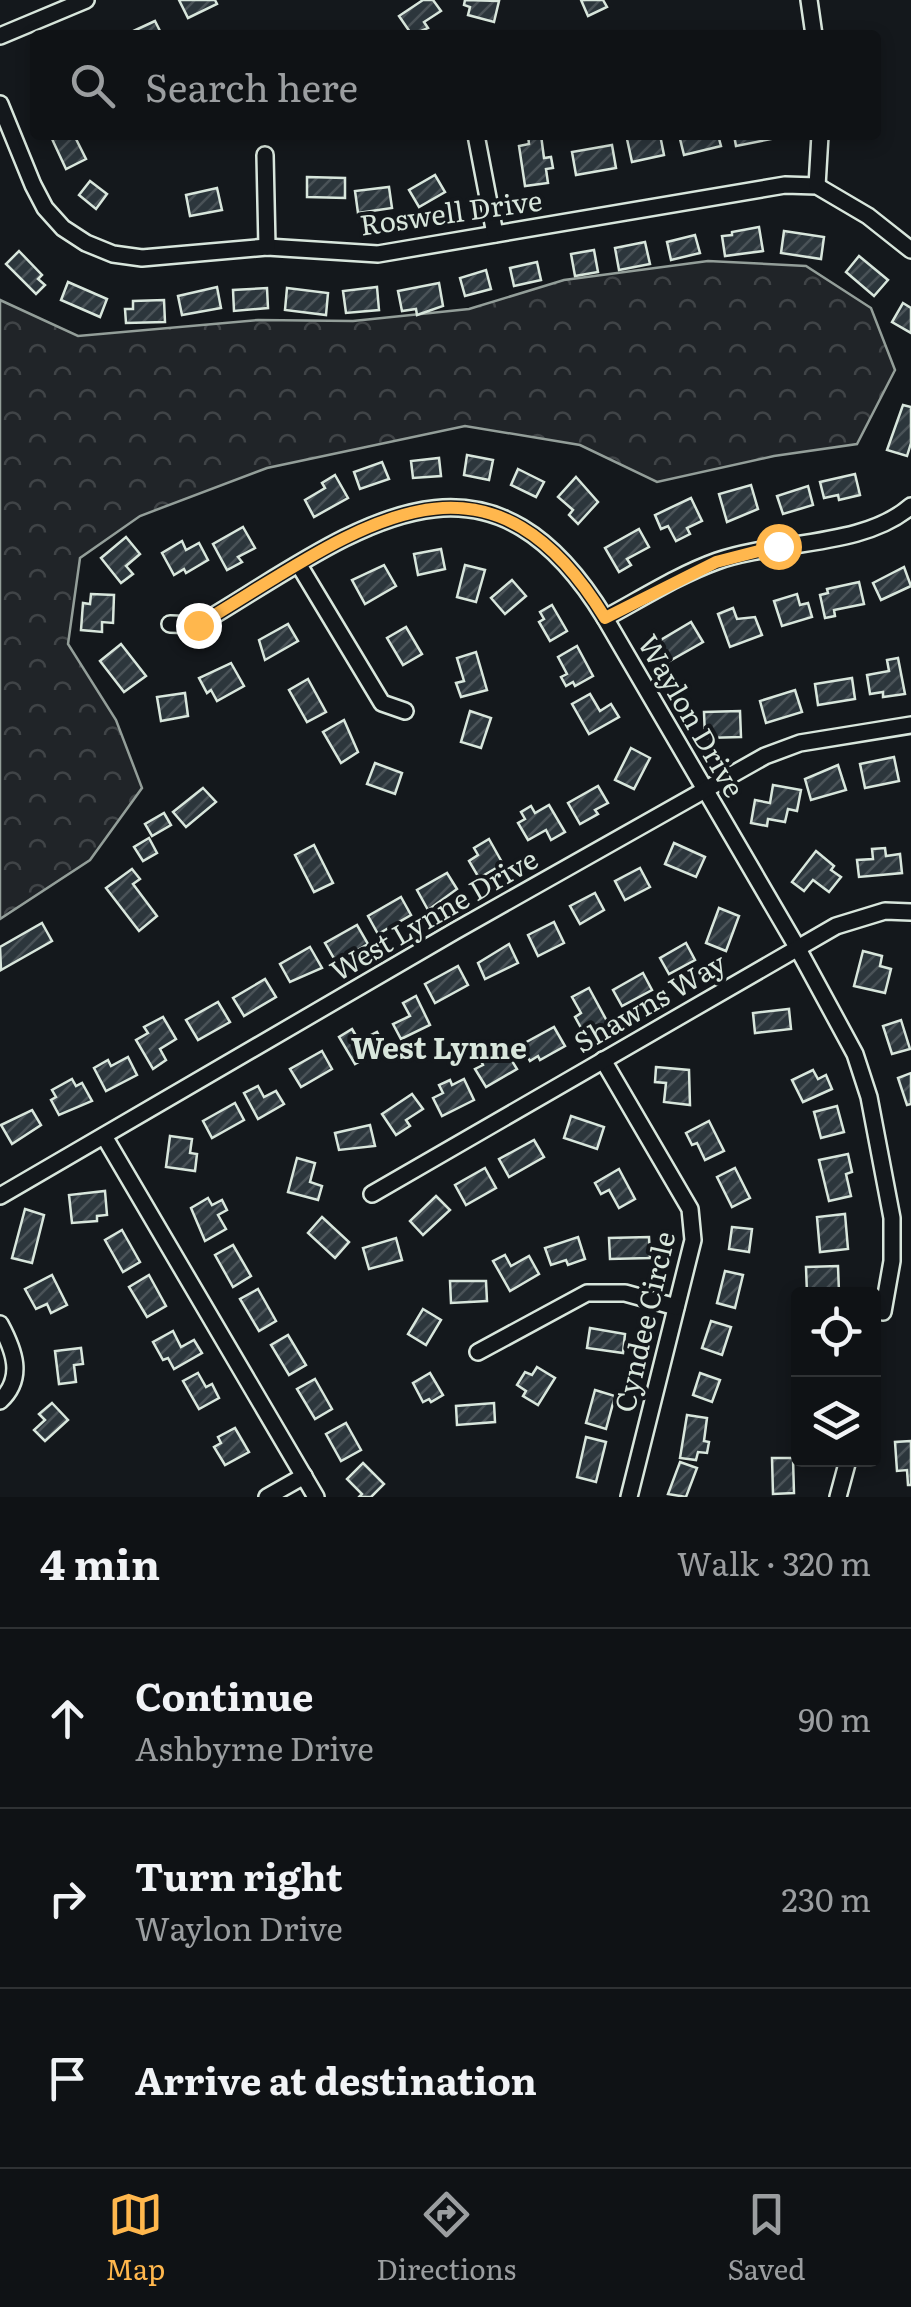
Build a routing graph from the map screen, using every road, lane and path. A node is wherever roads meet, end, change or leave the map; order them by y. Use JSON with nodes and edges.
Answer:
{"nodes":[{"id":1,"x":86,"y":0,"type":"edge"},
{"id":2,"x":808,"y":0,"type":"edge"},
{"id":3,"x":813,"y":30,"type":"edge"},
{"id":4,"x":0,"y":36,"type":"edge"},
{"id":5,"x":0,"y":104,"type":"edge"},
{"id":6,"x":477,"y":140,"type":"edge"},
{"id":7,"x":820,"y":140,"type":"edge"},
{"id":8,"x":264,"y":155,"type":"dead end"},
{"id":9,"x":818,"y":186,"type":"junction"},
{"id":10,"x":495,"y":234,"type":"junction"},
{"id":11,"x":267,"y":246,"type":"junction"},
{"id":12,"x":911,"y":250,"type":"edge"},
{"id":13,"x":911,"y":506,"type":"edge"},
{"id":14,"x":299,"y":565,"type":"junction"},
{"id":15,"x":605,"y":618,"type":"junction"},
{"id":16,"x":170,"y":624,"type":"dead end"},
{"id":17,"x":405,"y":711,"type":"dead end"},
{"id":18,"x":911,"y":725,"type":"edge"},
{"id":19,"x":704,"y":788,"type":"junction"},
{"id":20,"x":911,"y":912,"type":"edge"},
{"id":21,"x":797,"y":947,"type":"junction"},
{"id":22,"x":603,"y":1060,"type":"junction"},
{"id":23,"x":104,"y":1136,"type":"junction"},
{"id":24,"x":372,"y":1194,"type":"dead end"},
{"id":25,"x":0,"y":1196,"type":"edge"},
{"id":26,"x":676,"y":1307,"type":"junction"},
{"id":27,"x":884,"y":1312,"type":"dead end"},
{"id":28,"x":0,"y":1324,"type":"edge"},
{"id":29,"x":478,"y":1352,"type":"dead end"},
{"id":30,"x":0,"y":1401,"type":"edge"},
{"id":31,"x":846,"y":1467,"type":"edge"},
{"id":32,"x":304,"y":1476,"type":"junction"},
{"id":33,"x":267,"y":1497,"type":"edge"},
{"id":34,"x":316,"y":1497,"type":"edge"},
{"id":35,"x":629,"y":1497,"type":"edge"},
{"id":36,"x":838,"y":1497,"type":"edge"}],
"edges":[{"from":1,"to":4,"type":"street"},
{"from":2,"to":3,"type":"street"},
{"from":5,"to":11,"type":"street","name":"Roswell Drive"},
{"from":6,"to":10,"type":"street"},
{"from":7,"to":9,"type":"street"},
{"from":8,"to":11,"type":"street"},
{"from":9,"to":10,"type":"street","name":"Roswell Drive"},
{"from":9,"to":12,"type":"street"},
{"from":10,"to":11,"type":"street","name":"Roswell Drive"},
{"from":13,"to":15,"type":"street"},
{"from":14,"to":15,"type":"street","name":"Waylon Drive"},
{"from":14,"to":16,"type":"street","name":"Waylon Drive"},
{"from":14,"to":17,"type":"street"},
{"from":15,"to":19,"type":"street","name":"Waylon Drive"},
{"from":18,"to":19,"type":"street","name":"West Lynne Drive"},
{"from":19,"to":21,"type":"street","name":"Waylon Drive"},
{"from":19,"to":23,"type":"street","name":"West Lynne Drive"},
{"from":20,"to":21,"type":"street","name":"Shawns Way"},
{"from":21,"to":22,"type":"street","name":"Shawns Way"},
{"from":21,"to":27,"type":"street","name":"Waylon Drive"},
{"from":22,"to":24,"type":"street","name":"Shawns Way"},
{"from":22,"to":26,"type":"street","name":"Cyndee Circle"},
{"from":23,"to":25,"type":"street","name":"West Lynne Drive"},
{"from":23,"to":32,"type":"street"},
{"from":26,"to":29,"type":"street"},
{"from":26,"to":35,"type":"street","name":"Cyndee Circle"},
{"from":28,"to":30,"type":"street"},
{"from":31,"to":36,"type":"street"},
{"from":32,"to":33,"type":"street"},
{"from":32,"to":34,"type":"street"}]}
